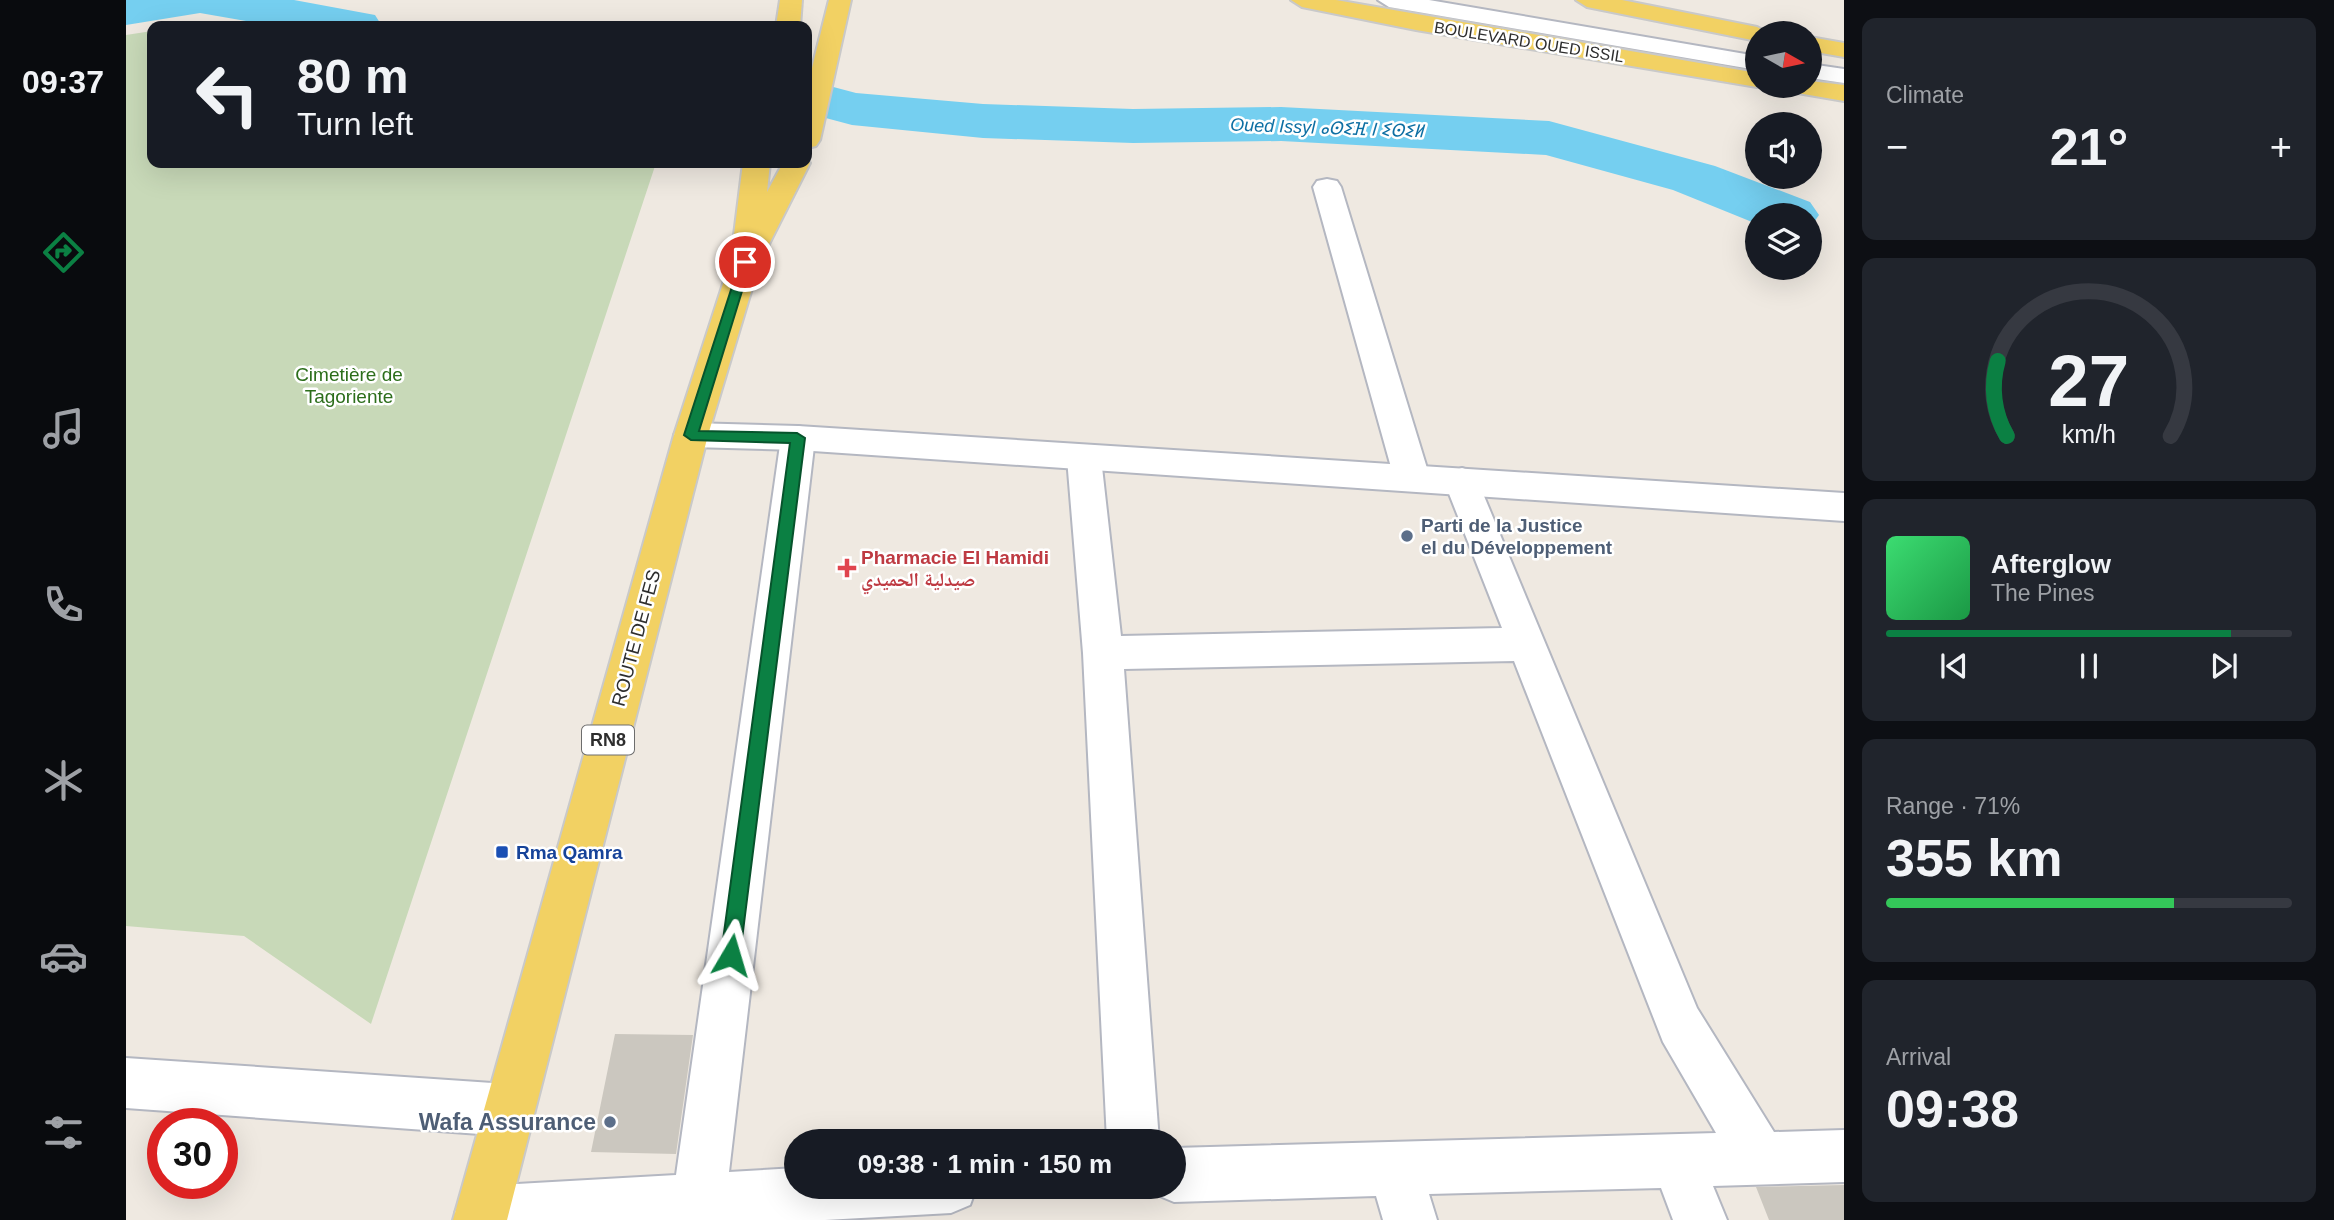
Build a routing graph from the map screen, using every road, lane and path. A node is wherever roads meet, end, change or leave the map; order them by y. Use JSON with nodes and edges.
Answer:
{"nodes":[{"id":1,"x":1302,"y":0,"type":"edge"},
{"id":2,"x":1389,"y":0,"type":"edge"},
{"id":3,"x":1485,"y":0,"type":"edge"},
{"id":4,"x":1587,"y":0,"type":"edge"},
{"id":5,"x":840,"y":1,"type":"edge"},
{"id":6,"x":1745,"y":33,"type":"edge"},
{"id":7,"x":1745,"y":35,"type":"edge"},
{"id":8,"x":1822,"y":46,"type":"edge"},
{"id":9,"x":1844,"y":50,"type":"edge"},
{"id":10,"x":1745,"y":60,"type":"edge"},
{"id":11,"x":1822,"y":73,"type":"edge"},
{"id":12,"x":1844,"y":76,"type":"edge"},
{"id":13,"x":1745,"y":78,"type":"edge"},
{"id":14,"x":1822,"y":90,"type":"edge"},
{"id":15,"x":1844,"y":93,"type":"edge"},
{"id":16,"x":812,"y":119,"type":"edge"},
{"id":17,"x":756,"y":168,"type":"edge"},
{"id":18,"x":793,"y":168,"type":"edge"},
{"id":19,"x":1327,"y":187,"type":"dead end"},
{"id":20,"x":745,"y":262,"type":"junction"},
{"id":21,"x":691,"y":435,"type":"junction"},
{"id":22,"x":797,"y":438,"type":"junction"},
{"id":23,"x":1084,"y":458,"type":"junction"},
{"id":24,"x":1412,"y":478,"type":"junction"},
{"id":25,"x":1462,"y":481,"type":"junction"},
{"id":26,"x":1844,"y":508,"type":"edge"},
{"id":27,"x":1527,"y":644,"type":"junction"},
{"id":28,"x":1103,"y":653,"type":"junction"},
{"id":29,"x":126,"y":1083,"type":"edge"},
{"id":30,"x":507,"y":1110,"type":"junction"},
{"id":31,"x":1132,"y":1129,"type":"edge"},
{"id":32,"x":1844,"y":1156,"type":"edge"},
{"id":33,"x":1760,"y":1157,"type":"junction"},
{"id":34,"x":1677,"y":1161,"type":"junction"},
{"id":35,"x":1395,"y":1167,"type":"junction"},
{"id":36,"x":1186,"y":1175,"type":"edge"},
{"id":37,"x":784,"y":1195,"type":"edge"},
{"id":38,"x":699,"y":1200,"type":"junction"},
{"id":39,"x":481,"y":1217,"type":"edge"},
{"id":40,"x":1410,"y":1220,"type":"edge"},
{"id":41,"x":1700,"y":1220,"type":"edge"}],
"edges":[{"from":1,"to":13,"type":"main road","name":"BOULEVARD OUED ISSIL"},
{"from":2,"to":10,"type":"street","name":"BOULEVARD OUED ISSIL"},
{"from":3,"to":7,"type":"street","name":"BOULEVARD OUED ISSIL"},
{"from":4,"to":6,"type":"main road","name":"BOULEVARD OUED ISSIL"},
{"from":5,"to":16,"type":"main road"},
{"from":8,"to":9,"type":"main road"},
{"from":11,"to":12,"type":"street"},
{"from":14,"to":15,"type":"main road"},
{"from":17,"to":20,"type":"main road","name":"ROUTE DE FES","number":"RN8"},
{"from":18,"to":20,"type":"main road","name":"ROUTE DE FES","number":"RN8"},
{"from":19,"to":24,"type":"street"},
{"from":20,"to":21,"type":"main road","name":"ROUTE DE FES","number":"RN8"},
{"from":21,"to":22,"type":"street"},
{"from":21,"to":30,"type":"main road","name":"ROUTE DE FES","number":"RN8"},
{"from":22,"to":23,"type":"street"},
{"from":22,"to":38,"type":"street"},
{"from":23,"to":24,"type":"street"},
{"from":23,"to":28,"type":"street"},
{"from":24,"to":25,"type":"street"},
{"from":25,"to":26,"type":"street"},
{"from":25,"to":27,"type":"street"},
{"from":27,"to":28,"type":"street"},
{"from":27,"to":33,"type":"street"},
{"from":28,"to":31,"type":"street"},
{"from":29,"to":30,"type":"street"},
{"from":30,"to":39,"type":"main road","name":"ROUTE DE FES","number":"RN8"},
{"from":32,"to":33,"type":"street"},
{"from":33,"to":34,"type":"street"},
{"from":34,"to":35,"type":"street"},
{"from":34,"to":41,"type":"street"},
{"from":35,"to":36,"type":"street"},
{"from":35,"to":40,"type":"street"},
{"from":37,"to":38,"type":"street"},
{"from":38,"to":39,"type":"street"}]}
